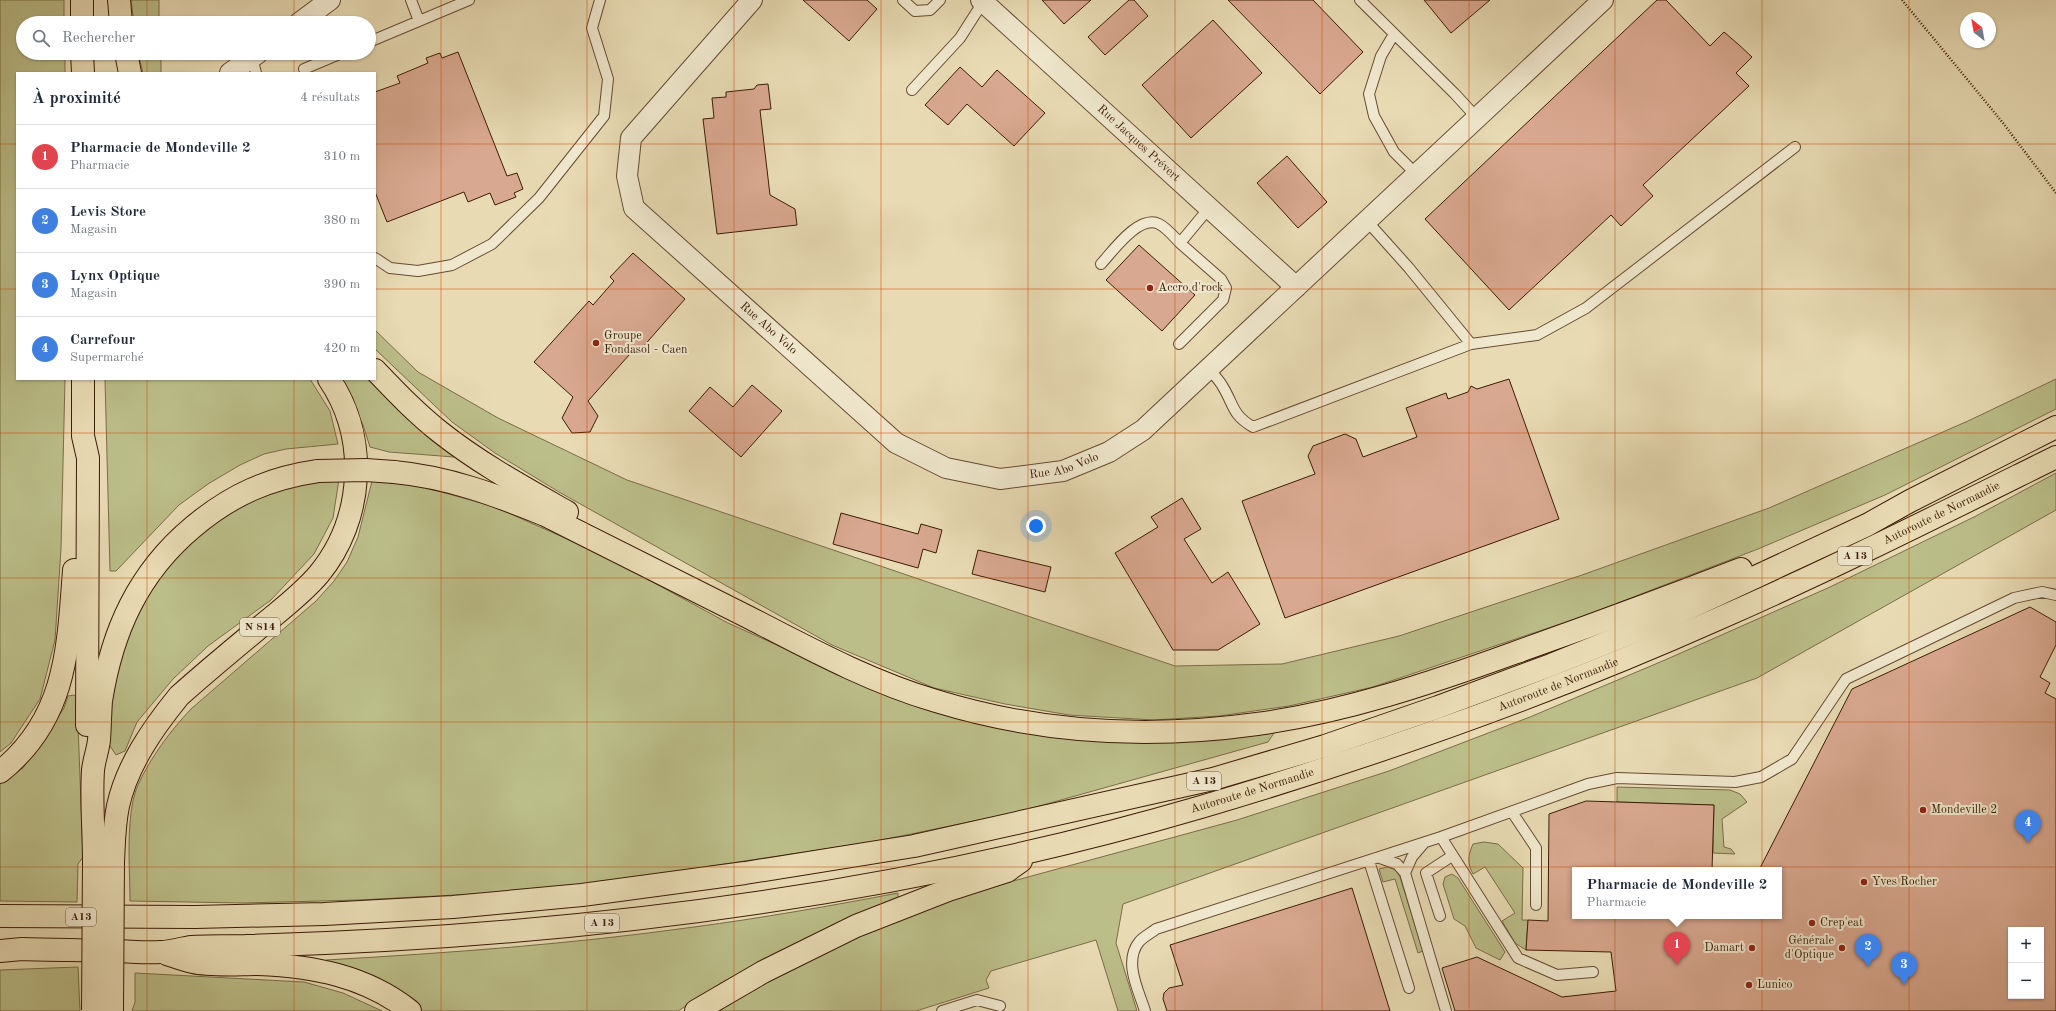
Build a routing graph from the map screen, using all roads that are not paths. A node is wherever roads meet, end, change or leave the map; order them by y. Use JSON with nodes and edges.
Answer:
{"nodes":[{"id":1,"x":82,"y":0,"type":"edge"},
{"id":2,"x":111,"y":0,"type":"edge"},
{"id":3,"x":119,"y":0,"type":"edge"},
{"id":4,"x":330,"y":0,"type":"edge"},
{"id":5,"x":411,"y":0,"type":"edge"},
{"id":6,"x":469,"y":0,"type":"edge"},
{"id":7,"x":600,"y":0,"type":"edge"},
{"id":8,"x":752,"y":0,"type":"edge"},
{"id":9,"x":903,"y":0,"type":"edge"},
{"id":10,"x":940,"y":0,"type":"edge"},
{"id":11,"x":1360,"y":0,"type":"edge"},
{"id":12,"x":1603,"y":0,"type":"edge"},
{"id":13,"x":982,"y":1,"type":"edge"},
{"id":14,"x":82,"y":16,"type":"edge"},
{"id":15,"x":111,"y":16,"type":"edge"},
{"id":16,"x":120,"y":16,"type":"edge"},
{"id":17,"x":308,"y":16,"type":"edge"},
{"id":18,"x":419,"y":21,"type":"junction"},
{"id":19,"x":1394,"y":34,"type":"junction"},
{"id":20,"x":376,"y":39,"type":"edge"},
{"id":21,"x":82,"y":60,"type":"edge"},
{"id":22,"x":113,"y":60,"type":"edge"},
{"id":23,"x":127,"y":60,"type":"edge"},
{"id":24,"x":325,"y":60,"type":"edge"},
{"id":25,"x":255,"y":61,"type":"edge"},
{"id":26,"x":304,"y":69,"type":"dead end"},
{"id":27,"x":82,"y":72,"type":"edge"},
{"id":28,"x":114,"y":72,"type":"edge"},
{"id":29,"x":130,"y":72,"type":"edge"},
{"id":30,"x":232,"y":72,"type":"edge"},
{"id":31,"x":912,"y":90,"type":"dead end"},
{"id":32,"x":1477,"y":118,"type":"junction"},
{"id":33,"x":1795,"y":147,"type":"dead end"},
{"id":34,"x":1416,"y":174,"type":"junction"},
{"id":35,"x":1209,"y":208,"type":"junction"},
{"id":36,"x":1367,"y":221,"type":"junction"},
{"id":37,"x":1180,"y":243,"type":"junction"},
{"id":38,"x":376,"y":259,"type":"edge"},
{"id":39,"x":1101,"y":264,"type":"dead end"},
{"id":40,"x":1296,"y":287,"type":"junction"},
{"id":41,"x":1179,"y":344,"type":"dead end"},
{"id":42,"x":1471,"y":344,"type":"junction"},
{"id":43,"x":1209,"y":369,"type":"junction"},
{"id":44,"x":376,"y":371,"type":"edge"},
{"id":45,"x":82,"y":380,"type":"edge"},
{"id":46,"x":330,"y":380,"type":"edge"},
{"id":47,"x":2056,"y":427,"type":"edge"},
{"id":48,"x":82,"y":436,"type":"junction"},
{"id":49,"x":2056,"y":457,"type":"edge"},
{"id":50,"x":1910,"y":501,"type":"junction"},
{"id":51,"x":622,"y":553,"type":"junction"},
{"id":52,"x":2056,"y":595,"type":"edge"},
{"id":53,"x":93,"y":770,"type":"junction"},
{"id":54,"x":0,"y":772,"type":"edge"},
{"id":55,"x":1512,"y":812,"type":"junction"},
{"id":56,"x":1441,"y":837,"type":"junction"},
{"id":57,"x":1425,"y":842,"type":"junction"},
{"id":58,"x":1037,"y":850,"type":"junction"},
{"id":59,"x":1452,"y":856,"type":"junction"},
{"id":60,"x":1380,"y":858,"type":"junction"},
{"id":61,"x":103,"y":861,"type":"junction"},
{"id":62,"x":1369,"y":861,"type":"junction"},
{"id":63,"x":1405,"y":873,"type":"junction"},
{"id":64,"x":1536,"y":905,"type":"dead end"},
{"id":65,"x":0,"y":916,"type":"edge"},
{"id":66,"x":1440,"y":916,"type":"dead end"},
{"id":67,"x":162,"y":917,"type":"joint"},
{"id":68,"x":0,"y":951,"type":"edge"},
{"id":69,"x":162,"y":952,"type":"junction"},
{"id":70,"x":1593,"y":972,"type":"dead end"},
{"id":71,"x":1409,"y":988,"type":"dead end"},
{"id":72,"x":1000,"y":1006,"type":"dead end"},
{"id":73,"x":100,"y":1011,"type":"edge"},
{"id":74,"x":410,"y":1011,"type":"edge"},
{"id":75,"x":696,"y":1011,"type":"edge"},
{"id":76,"x":942,"y":1011,"type":"edge"},
{"id":77,"x":1145,"y":1011,"type":"edge"},
{"id":78,"x":1446,"y":1011,"type":"edge"}],
"edges":[{"from":1,"to":14,"type":"highway"},
{"from":2,"to":15,"type":"highway"},
{"from":3,"to":16,"type":"highway"},
{"from":4,"to":17,"type":"street"},
{"from":5,"to":18,"type":"lane"},
{"from":6,"to":18,"type":"lane"},
{"from":7,"to":38,"type":"lane"},
{"from":8,"to":43,"type":"street","name":"Rue Abo Volo"},
{"from":9,"to":10,"type":"lane"},
{"from":11,"to":19,"type":"lane"},
{"from":12,"to":32,"type":"street","name":"Rue Abo Volo"},
{"from":13,"to":31,"type":"lane"},
{"from":13,"to":35,"type":"street","name":"Rue Jacques Prévert"},
{"from":18,"to":20,"type":"lane"},
{"from":19,"to":32,"type":"lane"},
{"from":19,"to":34,"type":"lane"},
{"from":21,"to":27,"type":"highway"},
{"from":22,"to":28,"type":"highway"},
{"from":23,"to":29,"type":"highway"},
{"from":24,"to":26,"type":"lane"},
{"from":25,"to":30,"type":"street"},
{"from":32,"to":34,"type":"street","name":"Rue Abo Volo"},
{"from":33,"to":42,"type":"lane"},
{"from":34,"to":36,"type":"street","name":"Rue Abo Volo"},
{"from":35,"to":37,"type":"lane"},
{"from":35,"to":40,"type":"street","name":"Rue Jacques Prévert"},
{"from":36,"to":40,"type":"street","name":"Rue Abo Volo"},
{"from":36,"to":42,"type":"lane"},
{"from":37,"to":39,"type":"lane"},
{"from":37,"to":41,"type":"lane"},
{"from":40,"to":43,"type":"street","name":"Rue Abo Volo"},
{"from":42,"to":43,"type":"lane"},
{"from":44,"to":51,"type":"highway"},
{"from":45,"to":48,"type":"highway","number":"N 814"},
{"from":46,"to":61,"type":"highway","number":"N 814"},
{"from":47,"to":50,"type":"highway","number":"A 13"},
{"from":48,"to":53,"type":"highway","number":"N 814"},
{"from":48,"to":54,"type":"highway","number":"N 814"},
{"from":49,"to":58,"type":"highway","name":"Autoroute de Normandie","number":"A 13"},
{"from":50,"to":51,"type":"highway"},
{"from":50,"to":67,"type":"highway","number":"A 13"},
{"from":51,"to":53,"type":"highway","bridge":true},
{"from":52,"to":55,"type":"lane"},
{"from":53,"to":61,"type":"highway","number":"N 814"},
{"from":55,"to":56,"type":"lane"},
{"from":55,"to":64,"type":"lane"},
{"from":56,"to":57,"type":"lane"},
{"from":56,"to":59,"type":"lane"},
{"from":57,"to":60,"type":"lane"},
{"from":57,"to":63,"type":"lane"},
{"from":58,"to":69,"type":"highway","number":"A 13"},
{"from":58,"to":75,"type":"highway"},
{"from":59,"to":66,"type":"lane"},
{"from":59,"to":70,"type":"lane"},
{"from":60,"to":62,"type":"lane"},
{"from":60,"to":63,"type":"lane"},
{"from":61,"to":73,"type":"highway","number":"N 814","bridge":true},
{"from":62,"to":71,"type":"lane"},
{"from":62,"to":77,"type":"lane"},
{"from":63,"to":78,"type":"lane"},
{"from":65,"to":67,"type":"highway","number":"A13"},
{"from":68,"to":69,"type":"highway"},
{"from":69,"to":74,"type":"highway"},
{"from":72,"to":76,"type":"lane"}]}
